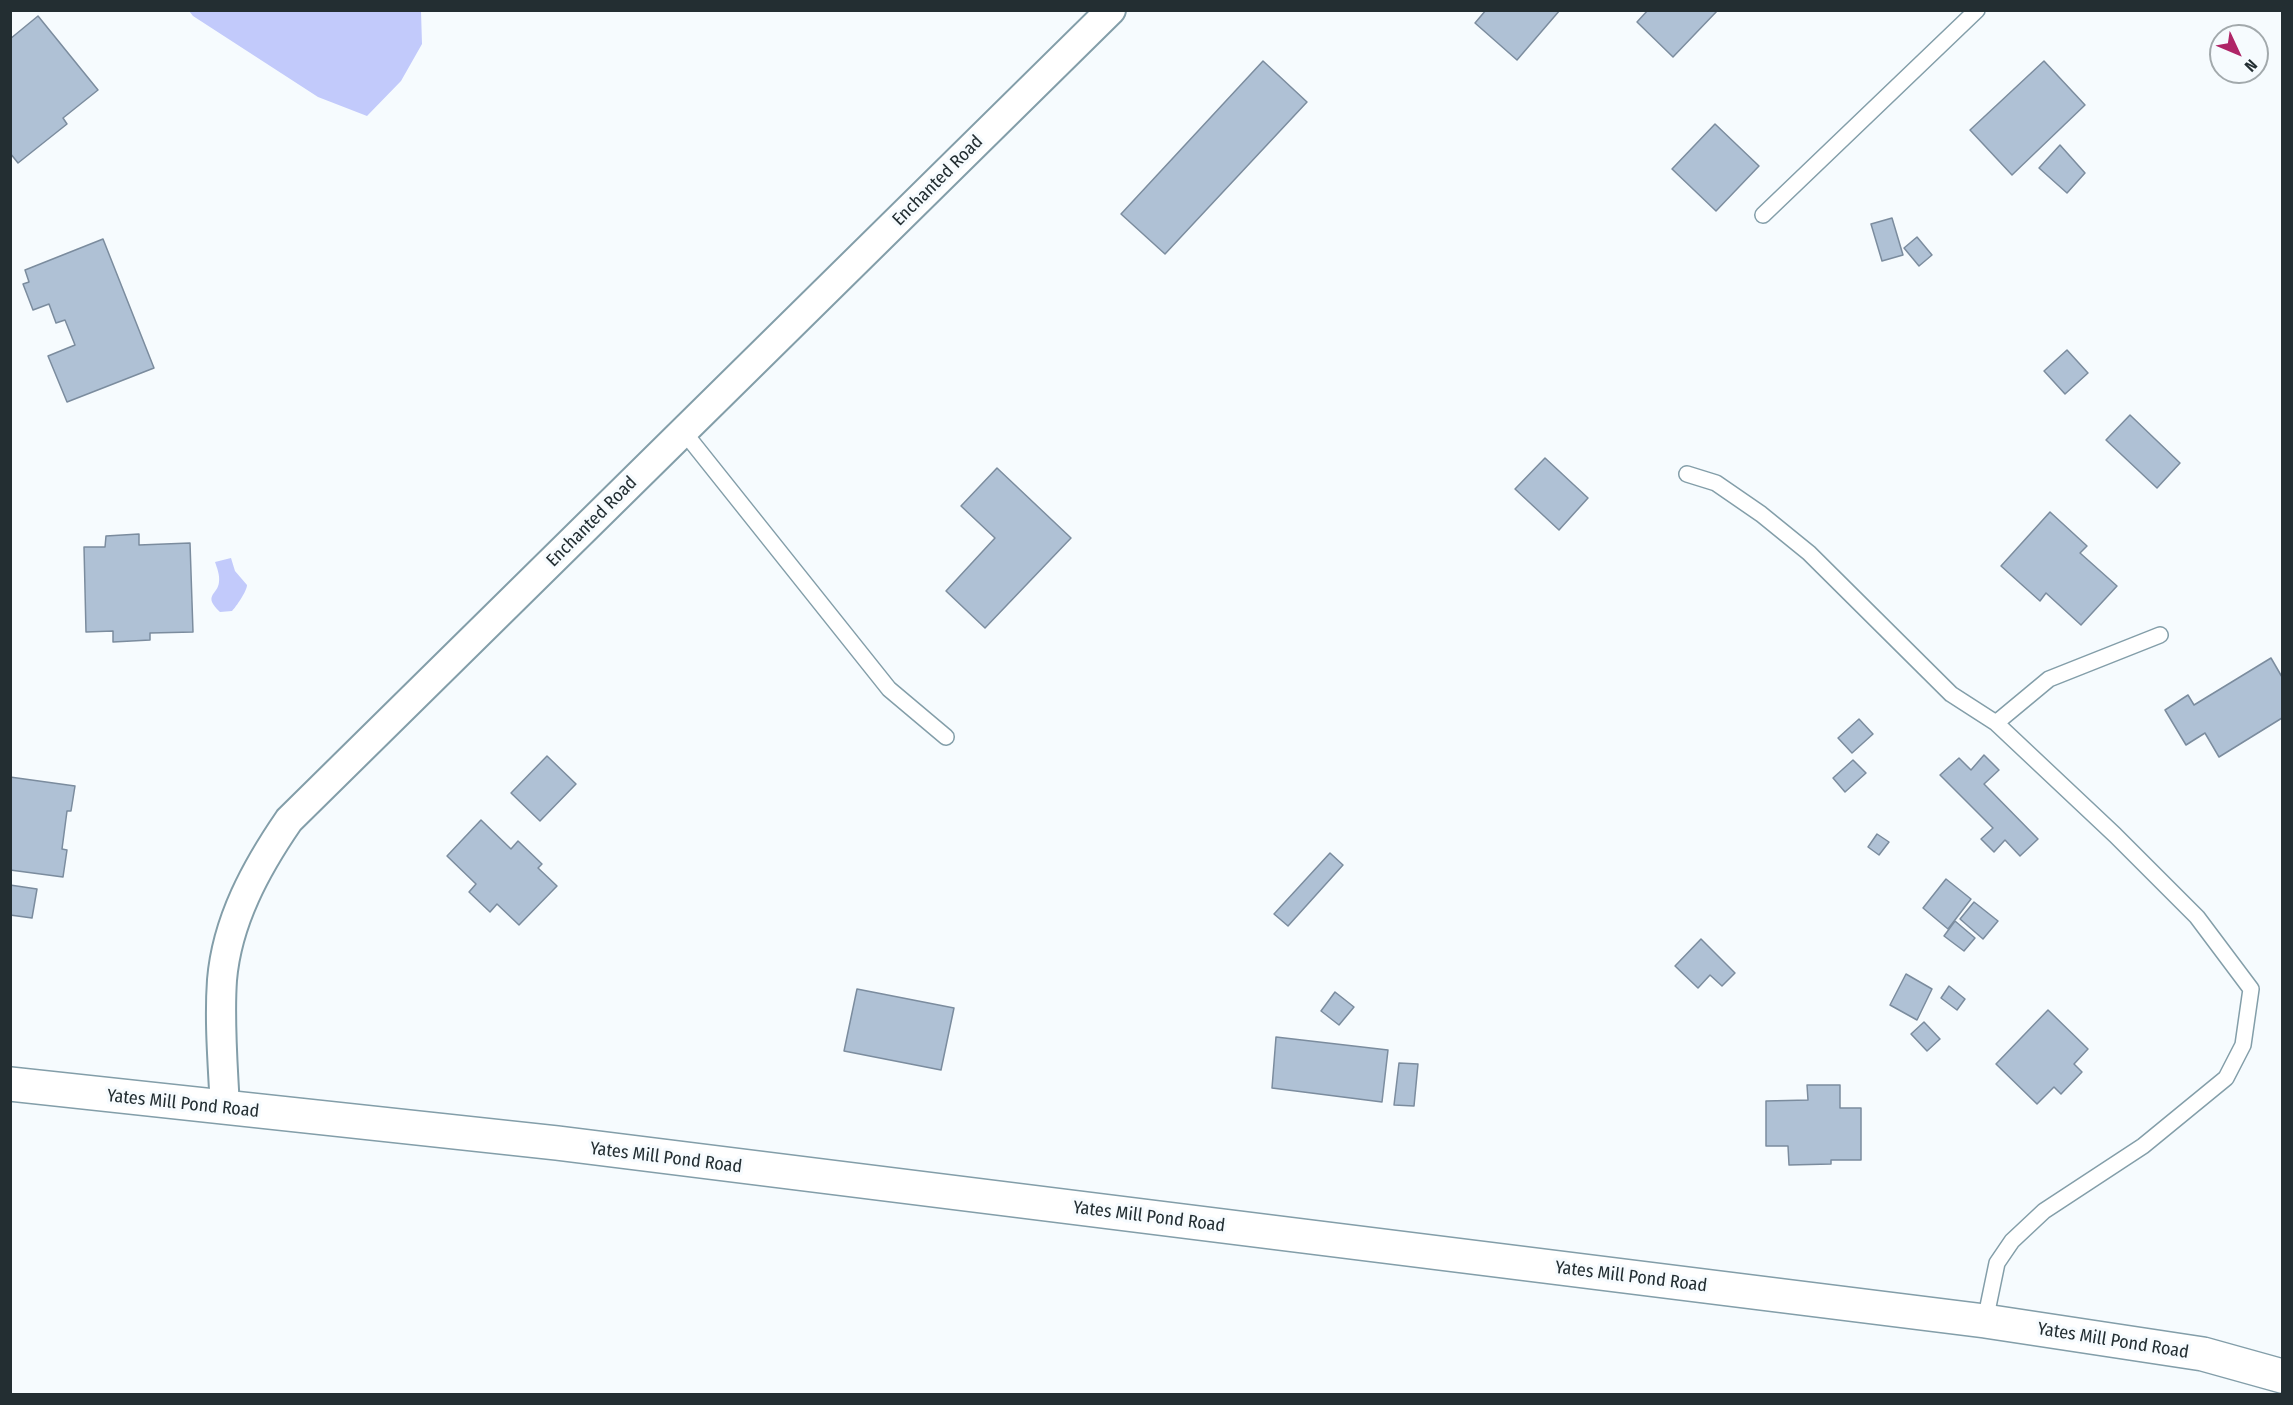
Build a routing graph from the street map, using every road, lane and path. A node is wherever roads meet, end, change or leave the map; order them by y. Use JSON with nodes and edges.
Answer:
{"nodes":[{"id":1,"x":1111,"y":10,"type":"edge"},
{"id":2,"x":1977,"y":10,"type":"edge"},
{"id":3,"x":1763,"y":215,"type":"dead end"},
{"id":4,"x":684,"y":432,"type":"junction"},
{"id":5,"x":1687,"y":474,"type":"dead end"},
{"id":6,"x":2160,"y":635,"type":"dead end"},
{"id":7,"x":1996,"y":723,"type":"junction"},
{"id":8,"x":946,"y":737,"type":"dead end"},
{"id":9,"x":10,"y":1084,"type":"edge"},
{"id":10,"x":225,"y":1109,"type":"junction"},
{"id":11,"x":1985,"y":1321,"type":"junction"},
{"id":12,"x":2283,"y":1376,"type":"edge"}],
"edges":[{"from":1,"to":4,"type":"street","name":"Enchanted Road"},
{"from":2,"to":3,"type":"lane"},
{"from":4,"to":8,"type":"lane"},
{"from":4,"to":10,"type":"street","name":"Enchanted Road"},
{"from":5,"to":7,"type":"lane"},
{"from":6,"to":7,"type":"lane"},
{"from":7,"to":11,"type":"lane"},
{"from":9,"to":10,"type":"street","name":"Yates Mill Pond Road"},
{"from":10,"to":11,"type":"street","name":"Yates Mill Pond Road"},
{"from":11,"to":12,"type":"street","name":"Yates Mill Pond Road"}]}
